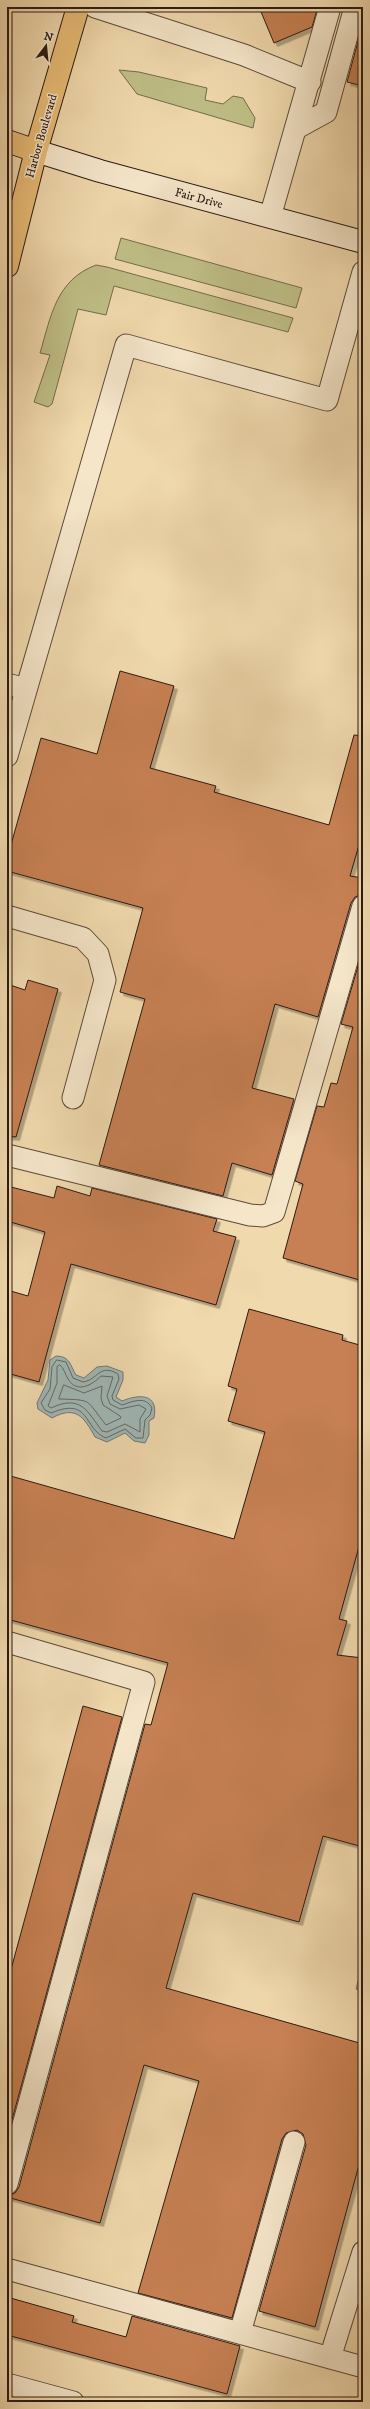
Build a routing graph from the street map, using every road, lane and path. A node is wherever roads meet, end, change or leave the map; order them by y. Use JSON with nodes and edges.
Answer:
{"nodes":[{"id":1,"x":78,"y":7,"type":"edge"},
{"id":2,"x":95,"y":7,"type":"edge"},
{"id":3,"x":330,"y":7,"type":"edge"},
{"id":4,"x":355,"y":7,"type":"edge"},
{"id":5,"x":310,"y":82,"type":"junction"},
{"id":6,"x":296,"y":129,"type":"junction"},
{"id":7,"x":7,"y":141,"type":"edge"},
{"id":8,"x":36,"y":151,"type":"junction"},
{"id":9,"x":270,"y":217,"type":"junction"},
{"id":10,"x":363,"y":242,"type":"edge"},
{"id":11,"x":7,"y":266,"type":"edge"},
{"id":12,"x":363,"y":272,"type":"edge"},
{"id":13,"x":17,"y":686,"type":"edge"},
{"id":14,"x":7,"y":756,"type":"edge"},
{"id":15,"x":363,"y":906,"type":"edge"},
{"id":16,"x":7,"y":916,"type":"edge"},
{"id":17,"x":73,"y":1098,"type":"dead end"},
{"id":18,"x":7,"y":1154,"type":"edge"},
{"id":19,"x":7,"y":1642,"type":"edge"},
{"id":20,"x":294,"y":2142,"type":"dead end"},
{"id":21,"x":7,"y":2184,"type":"edge"},
{"id":22,"x":363,"y":2252,"type":"edge"},
{"id":23,"x":7,"y":2268,"type":"edge"},
{"id":24,"x":240,"y":2333,"type":"junction"},
{"id":25,"x":330,"y":2358,"type":"junction"},
{"id":26,"x":363,"y":2367,"type":"edge"},
{"id":27,"x":7,"y":2384,"type":"edge"},
{"id":28,"x":73,"y":2402,"type":"edge"}],
"edges":[{"from":1,"to":8,"type":"main road","name":"Harbor Boulevard"},
{"from":2,"to":5,"type":"lane"},
{"from":3,"to":5,"type":"lane"},
{"from":4,"to":6,"type":"lane"},
{"from":5,"to":6,"type":"lane"},
{"from":6,"to":9,"type":"lane"},
{"from":7,"to":8,"type":"main road"},
{"from":8,"to":9,"type":"main road","name":"Fair Drive"},
{"from":8,"to":11,"type":"main road","name":"Harbor Boulevard"},
{"from":9,"to":10,"type":"main road","name":"Fair Drive"},
{"from":12,"to":13,"type":"lane"},
{"from":13,"to":14,"type":"lane"},
{"from":15,"to":18,"type":"lane"},
{"from":16,"to":17,"type":"lane"},
{"from":19,"to":21,"type":"lane"},
{"from":20,"to":24,"type":"lane"},
{"from":22,"to":25,"type":"lane"},
{"from":23,"to":24,"type":"lane"},
{"from":24,"to":25,"type":"lane"},
{"from":25,"to":26,"type":"lane"},
{"from":27,"to":28,"type":"lane"}]}
